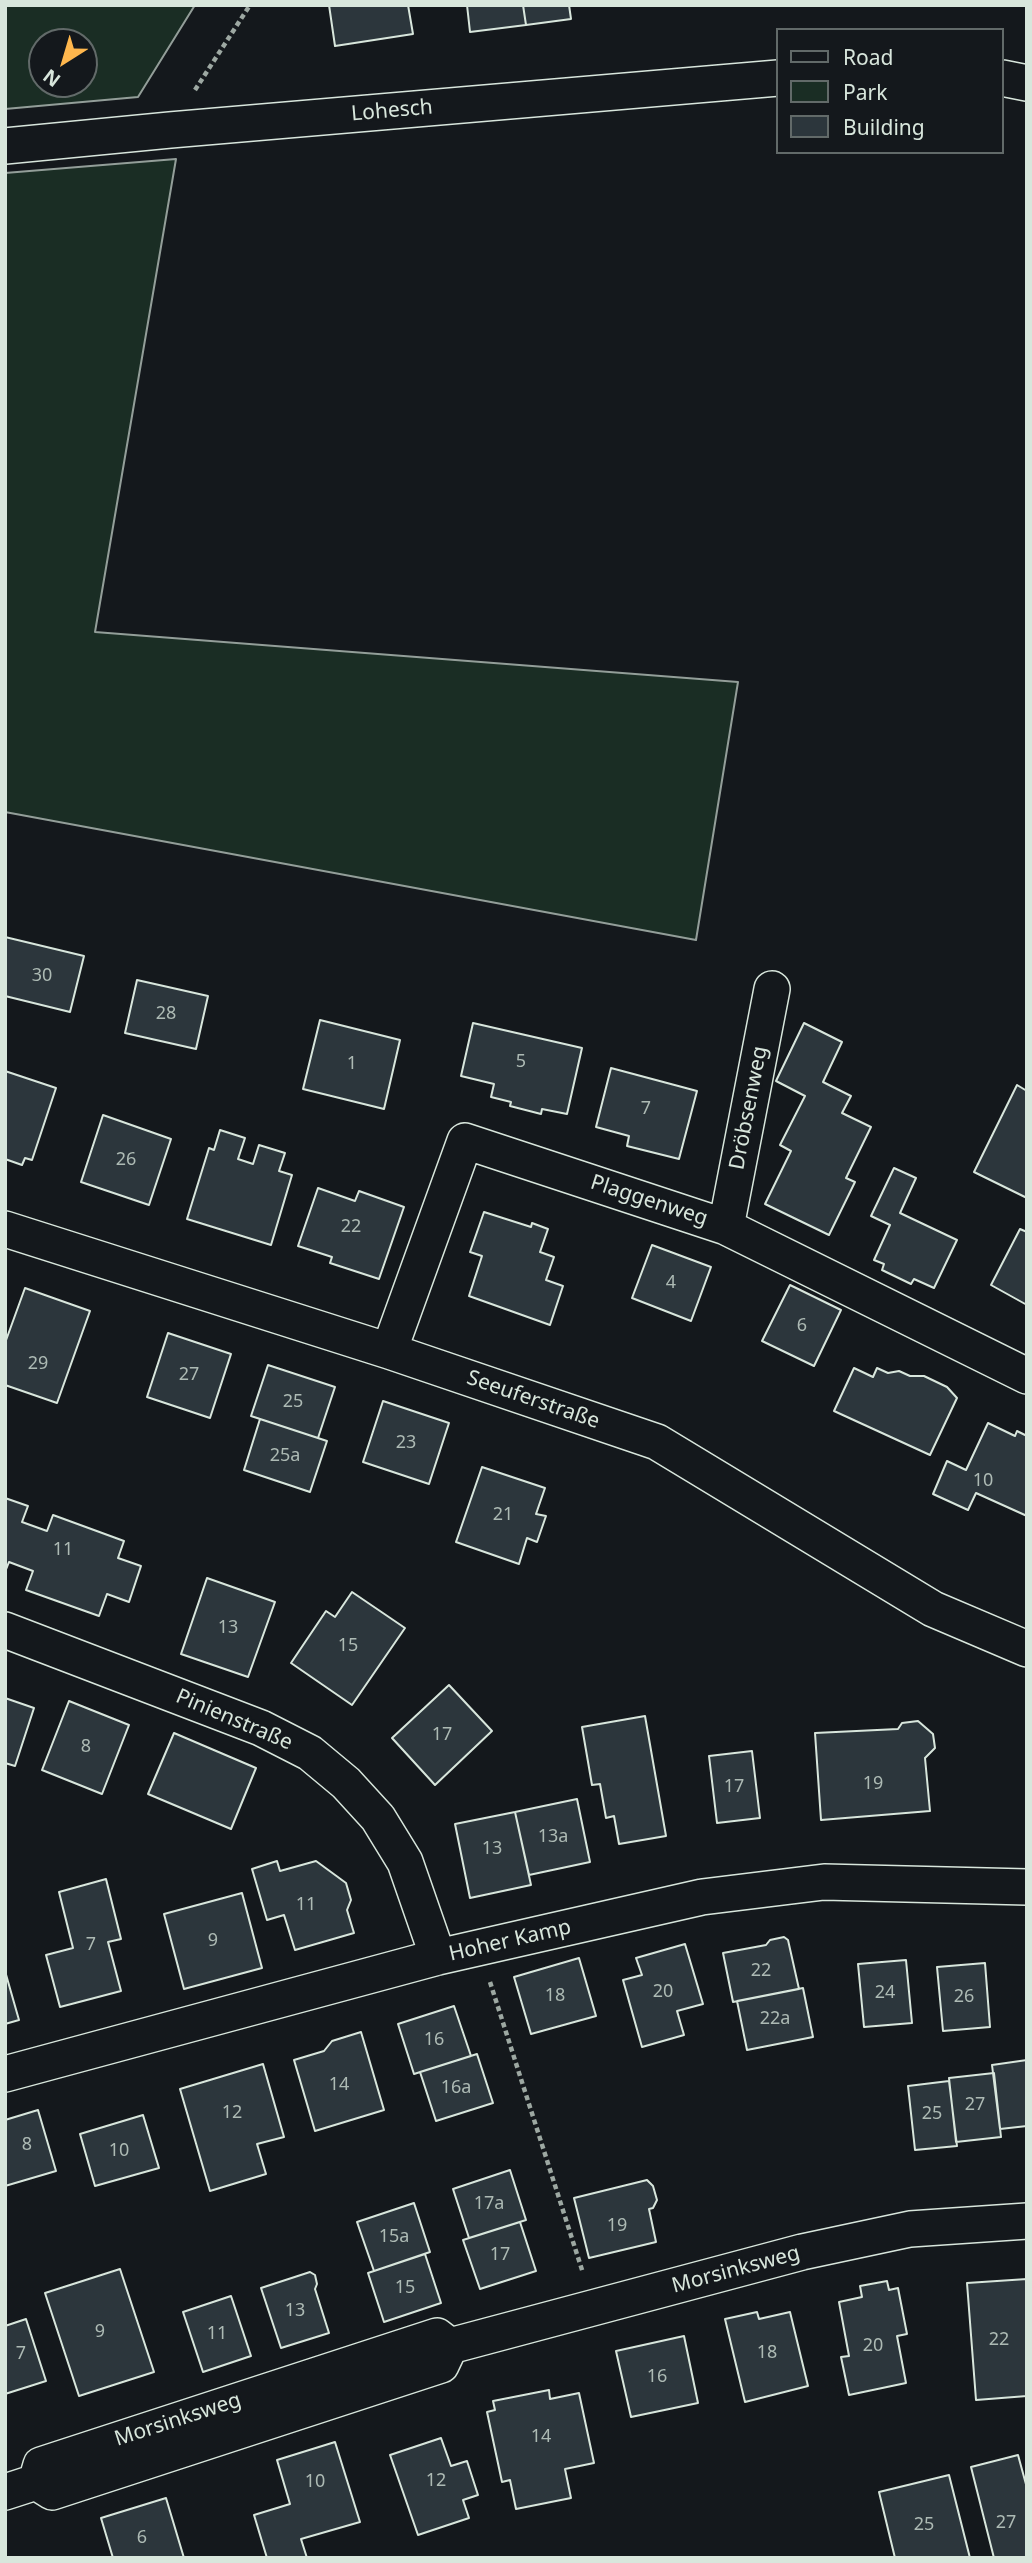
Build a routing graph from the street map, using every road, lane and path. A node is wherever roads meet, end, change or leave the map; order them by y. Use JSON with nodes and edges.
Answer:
{"nodes":[{"id":1,"x":250,"y":5,"type":"edge"},
{"id":2,"x":776,"y":78,"type":"edge"},
{"id":3,"x":1004,"y":78,"type":"edge"},
{"id":4,"x":1027,"y":83,"type":"edge"},
{"id":5,"x":170,"y":130,"type":"junction"},
{"id":6,"x":5,"y":146,"type":"edge"},
{"id":7,"x":772,"y":989,"type":"dead end"},
{"id":8,"x":726,"y":1227,"type":"junction"},
{"id":9,"x":5,"y":1229,"type":"edge"},
{"id":10,"x":389,"y":1351,"type":"junction"},
{"id":11,"x":1027,"y":1376,"type":"edge"},
{"id":12,"x":5,"y":1630,"type":"edge"},
{"id":13,"x":1027,"y":1649,"type":"edge"},
{"id":14,"x":1027,"y":1887,"type":"edge"},
{"id":15,"x":479,"y":1948,"type":"junction"},
{"id":16,"x":439,"y":1957,"type":"junction"},
{"id":17,"x":5,"y":2074,"type":"edge"},
{"id":18,"x":1027,"y":2221,"type":"edge"},
{"id":19,"x":594,"y":2308,"type":"junction"},
{"id":20,"x":20,"y":2487,"type":"edge"}],
"edges":[{"from":1,"to":5,"type":"path"},
{"from":2,"to":5,"type":"street","name":"Lohesch"},
{"from":3,"to":4,"type":"street"},
{"from":5,"to":6,"type":"street","name":"Lohesch"},
{"from":7,"to":8,"type":"street","name":"Dröbsenweg"},
{"from":8,"to":10,"type":"street","name":"Plaggenweg"},
{"from":8,"to":11,"type":"street","name":"Plaggenweg"},
{"from":9,"to":10,"type":"street","name":"Seeuferstraße"},
{"from":10,"to":13,"type":"street","name":"Seeuferstraße"},
{"from":12,"to":16,"type":"street","name":"Pinienstraße"},
{"from":14,"to":15,"type":"street","name":"Hoher Kamp"},
{"from":15,"to":16,"type":"street","name":"Hoher Kamp"},
{"from":15,"to":19,"type":"path"},
{"from":16,"to":17,"type":"street","name":"Hoher Kamp"},
{"from":18,"to":19,"type":"street","name":"Morsinksweg"},
{"from":19,"to":20,"type":"street","name":"Morsinksweg"}]}
